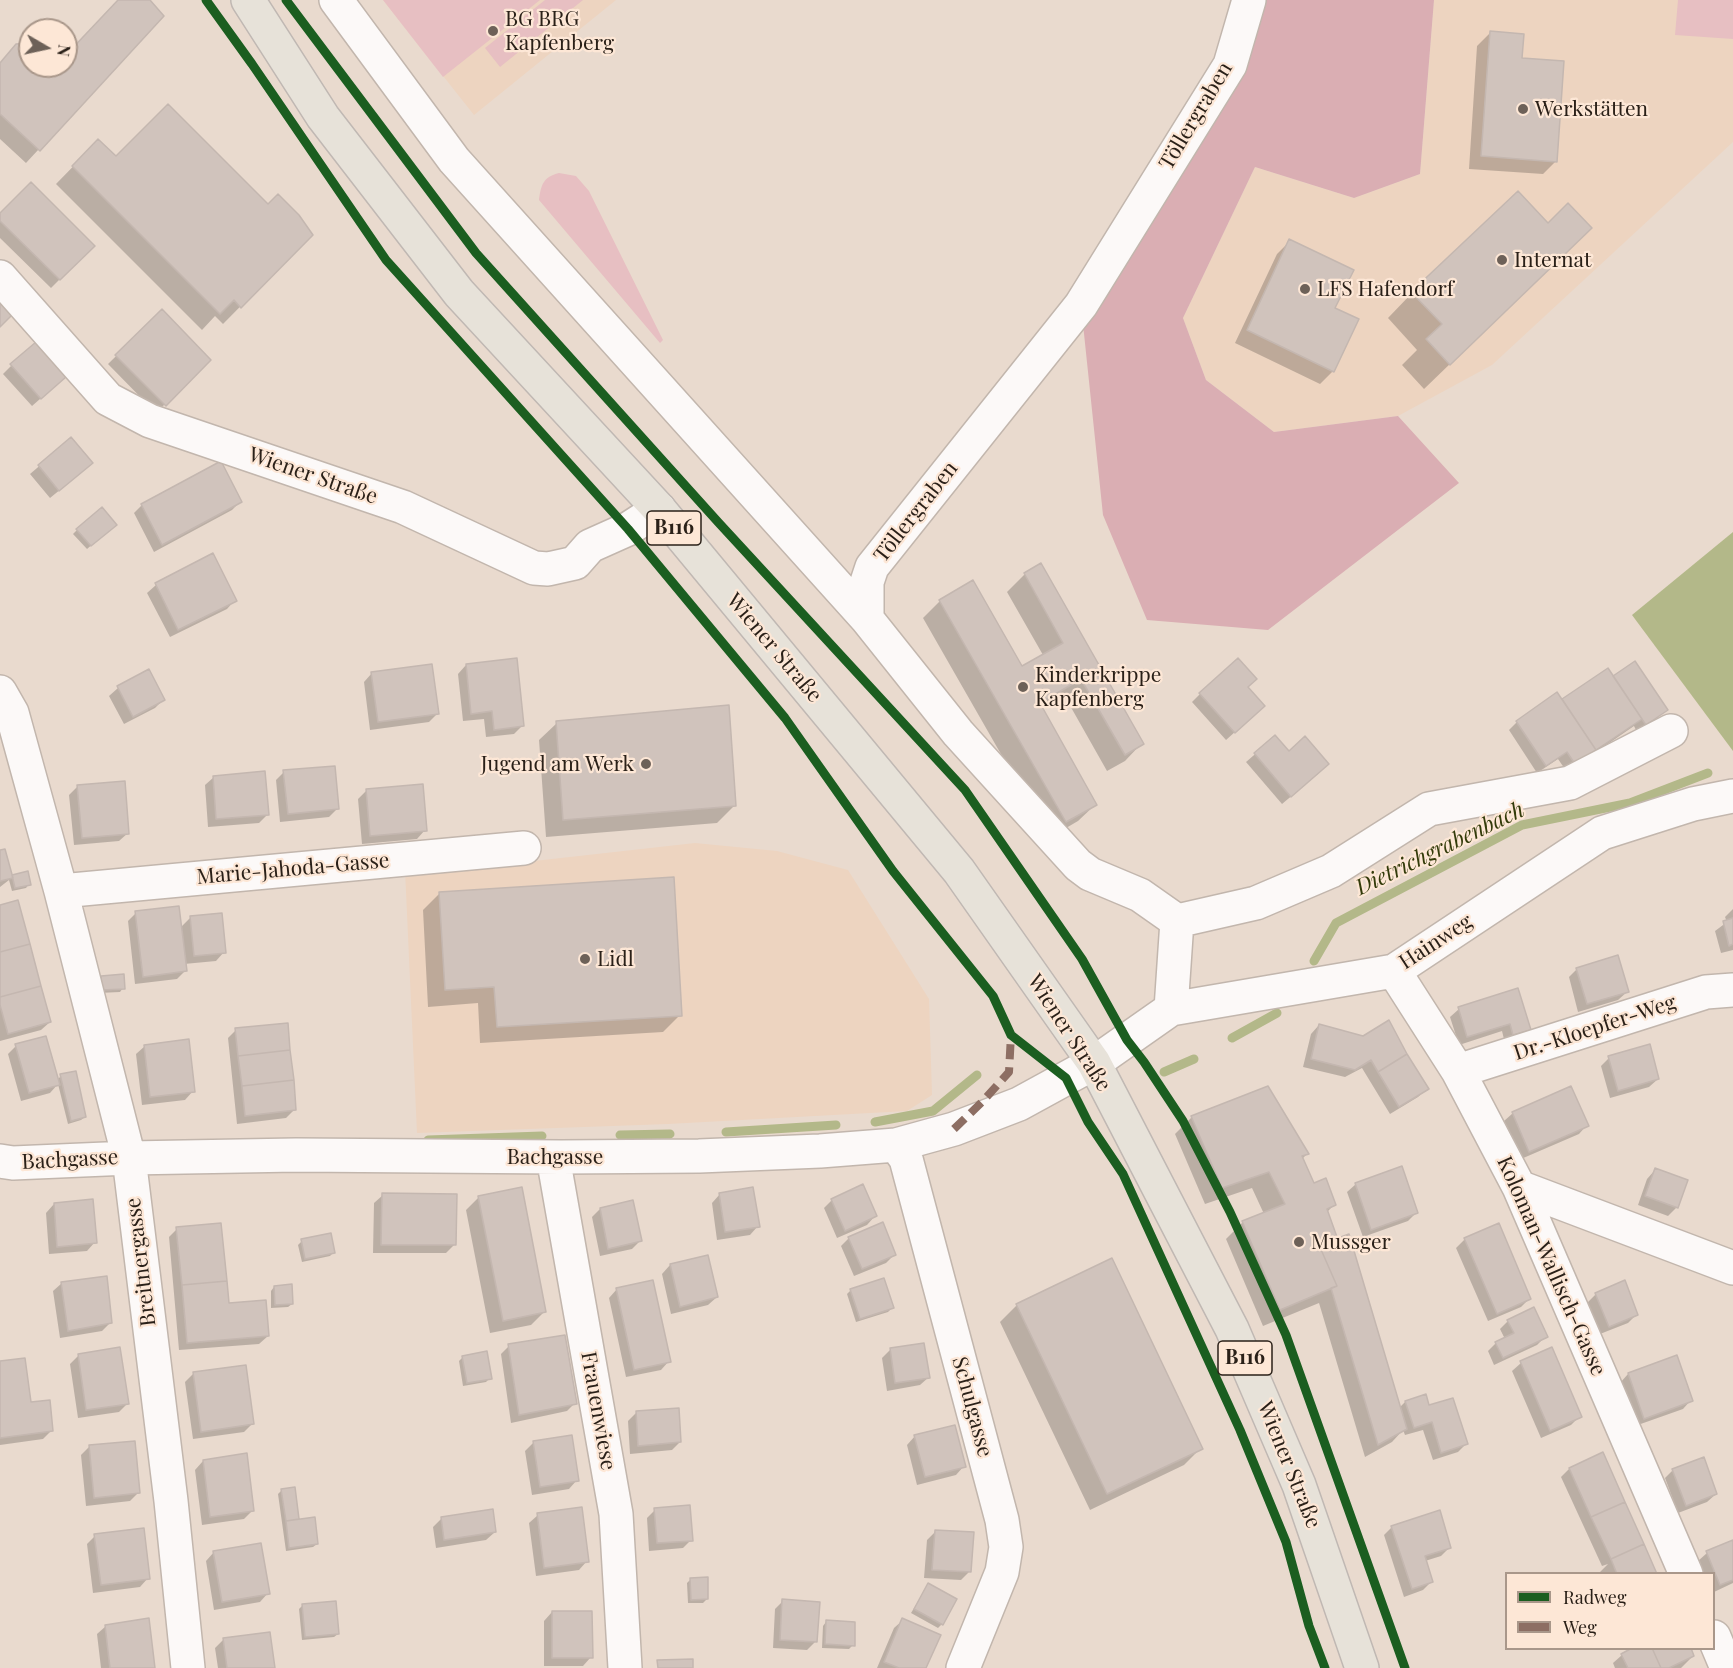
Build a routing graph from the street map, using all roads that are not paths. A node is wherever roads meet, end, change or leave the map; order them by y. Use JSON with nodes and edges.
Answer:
{"nodes":[{"id":1,"x":248,"y":0,"type":"edge"},
{"id":2,"x":336,"y":0,"type":"edge"},
{"id":3,"x":1249,"y":0,"type":"edge"},
{"id":4,"x":0,"y":277,"type":"edge"},
{"id":5,"x":659,"y":509,"type":"junction"},
{"id":6,"x":867,"y":619,"type":"junction"},
{"id":7,"x":0,"y":692,"type":"edge"},
{"id":8,"x":1671,"y":731,"type":"dead end"},
{"id":9,"x":1733,"y":796,"type":"edge"},
{"id":10,"x":524,"y":848,"type":"dead end"},
{"id":11,"x":62,"y":891,"type":"junction"},
{"id":12,"x":1177,"y":921,"type":"junction"},
{"id":13,"x":1394,"y":971,"type":"junction"},
{"id":14,"x":1733,"y":990,"type":"edge"},
{"id":15,"x":1171,"y":1009,"type":"junction"},
{"id":16,"x":1094,"y":1063,"type":"junction"},
{"id":17,"x":1458,"y":1071,"type":"junction"},
{"id":18,"x":896,"y":1145,"type":"junction"},
{"id":19,"x":553,"y":1157,"type":"junction"},
{"id":20,"x":129,"y":1158,"type":"junction"},
{"id":21,"x":0,"y":1161,"type":"edge"},
{"id":22,"x":1519,"y":1187,"type":"junction"},
{"id":23,"x":1733,"y":1268,"type":"edge"},
{"id":24,"x":1685,"y":1572,"type":"edge"},
{"id":25,"x":1715,"y":1642,"type":"edge"},
{"id":26,"x":188,"y":1668,"type":"edge"},
{"id":27,"x":625,"y":1668,"type":"edge"},
{"id":28,"x":963,"y":1668,"type":"edge"},
{"id":29,"x":1362,"y":1668,"type":"edge"},
{"id":30,"x":1727,"y":1668,"type":"edge"}],
"edges":[{"from":1,"to":5,"type":"main road","name":"Wiener Straße","number":"B116"},
{"from":2,"to":6,"type":"street"},
{"from":3,"to":6,"type":"street","name":"Töllergraben"},
{"from":4,"to":5,"type":"street","name":"Wiener Straße"},
{"from":5,"to":16,"type":"main road","name":"Wiener Straße","number":"B116"},
{"from":6,"to":12,"type":"street"},
{"from":7,"to":11,"type":"street","name":"Breitnergasse"},
{"from":8,"to":12,"type":"street"},
{"from":9,"to":13,"type":"street","name":"Hainweg"},
{"from":10,"to":11,"type":"street","name":"Marie-Jahoda-Gasse"},
{"from":11,"to":20,"type":"street","name":"Breitnergasse"},
{"from":12,"to":15,"type":"street"},
{"from":13,"to":15,"type":"street","name":"Hainweg"},
{"from":13,"to":17,"type":"street","name":"Koloman-Wallisch-Gasse"},
{"from":14,"to":17,"type":"street","name":"Dr.-Kloepfer-Weg"},
{"from":15,"to":16,"type":"street","name":"Hainweg"},
{"from":16,"to":18,"type":"street","name":"Bachgasse"},
{"from":16,"to":29,"type":"main road","name":"Wiener Straße","number":"B116"},
{"from":17,"to":22,"type":"street","name":"Koloman-Wallisch-Gasse"},
{"from":18,"to":19,"type":"street","name":"Bachgasse"},
{"from":18,"to":28,"type":"street","name":"Schulgasse"},
{"from":19,"to":20,"type":"street","name":"Bachgasse"},
{"from":19,"to":27,"type":"street","name":"Frauenwiese"},
{"from":20,"to":21,"type":"street","name":"Bachgasse"},
{"from":20,"to":26,"type":"street","name":"Breitnergasse"},
{"from":22,"to":23,"type":"street"},
{"from":22,"to":24,"type":"street","name":"Koloman-Wallisch-Gasse"},
{"from":25,"to":30,"type":"street"}]}
